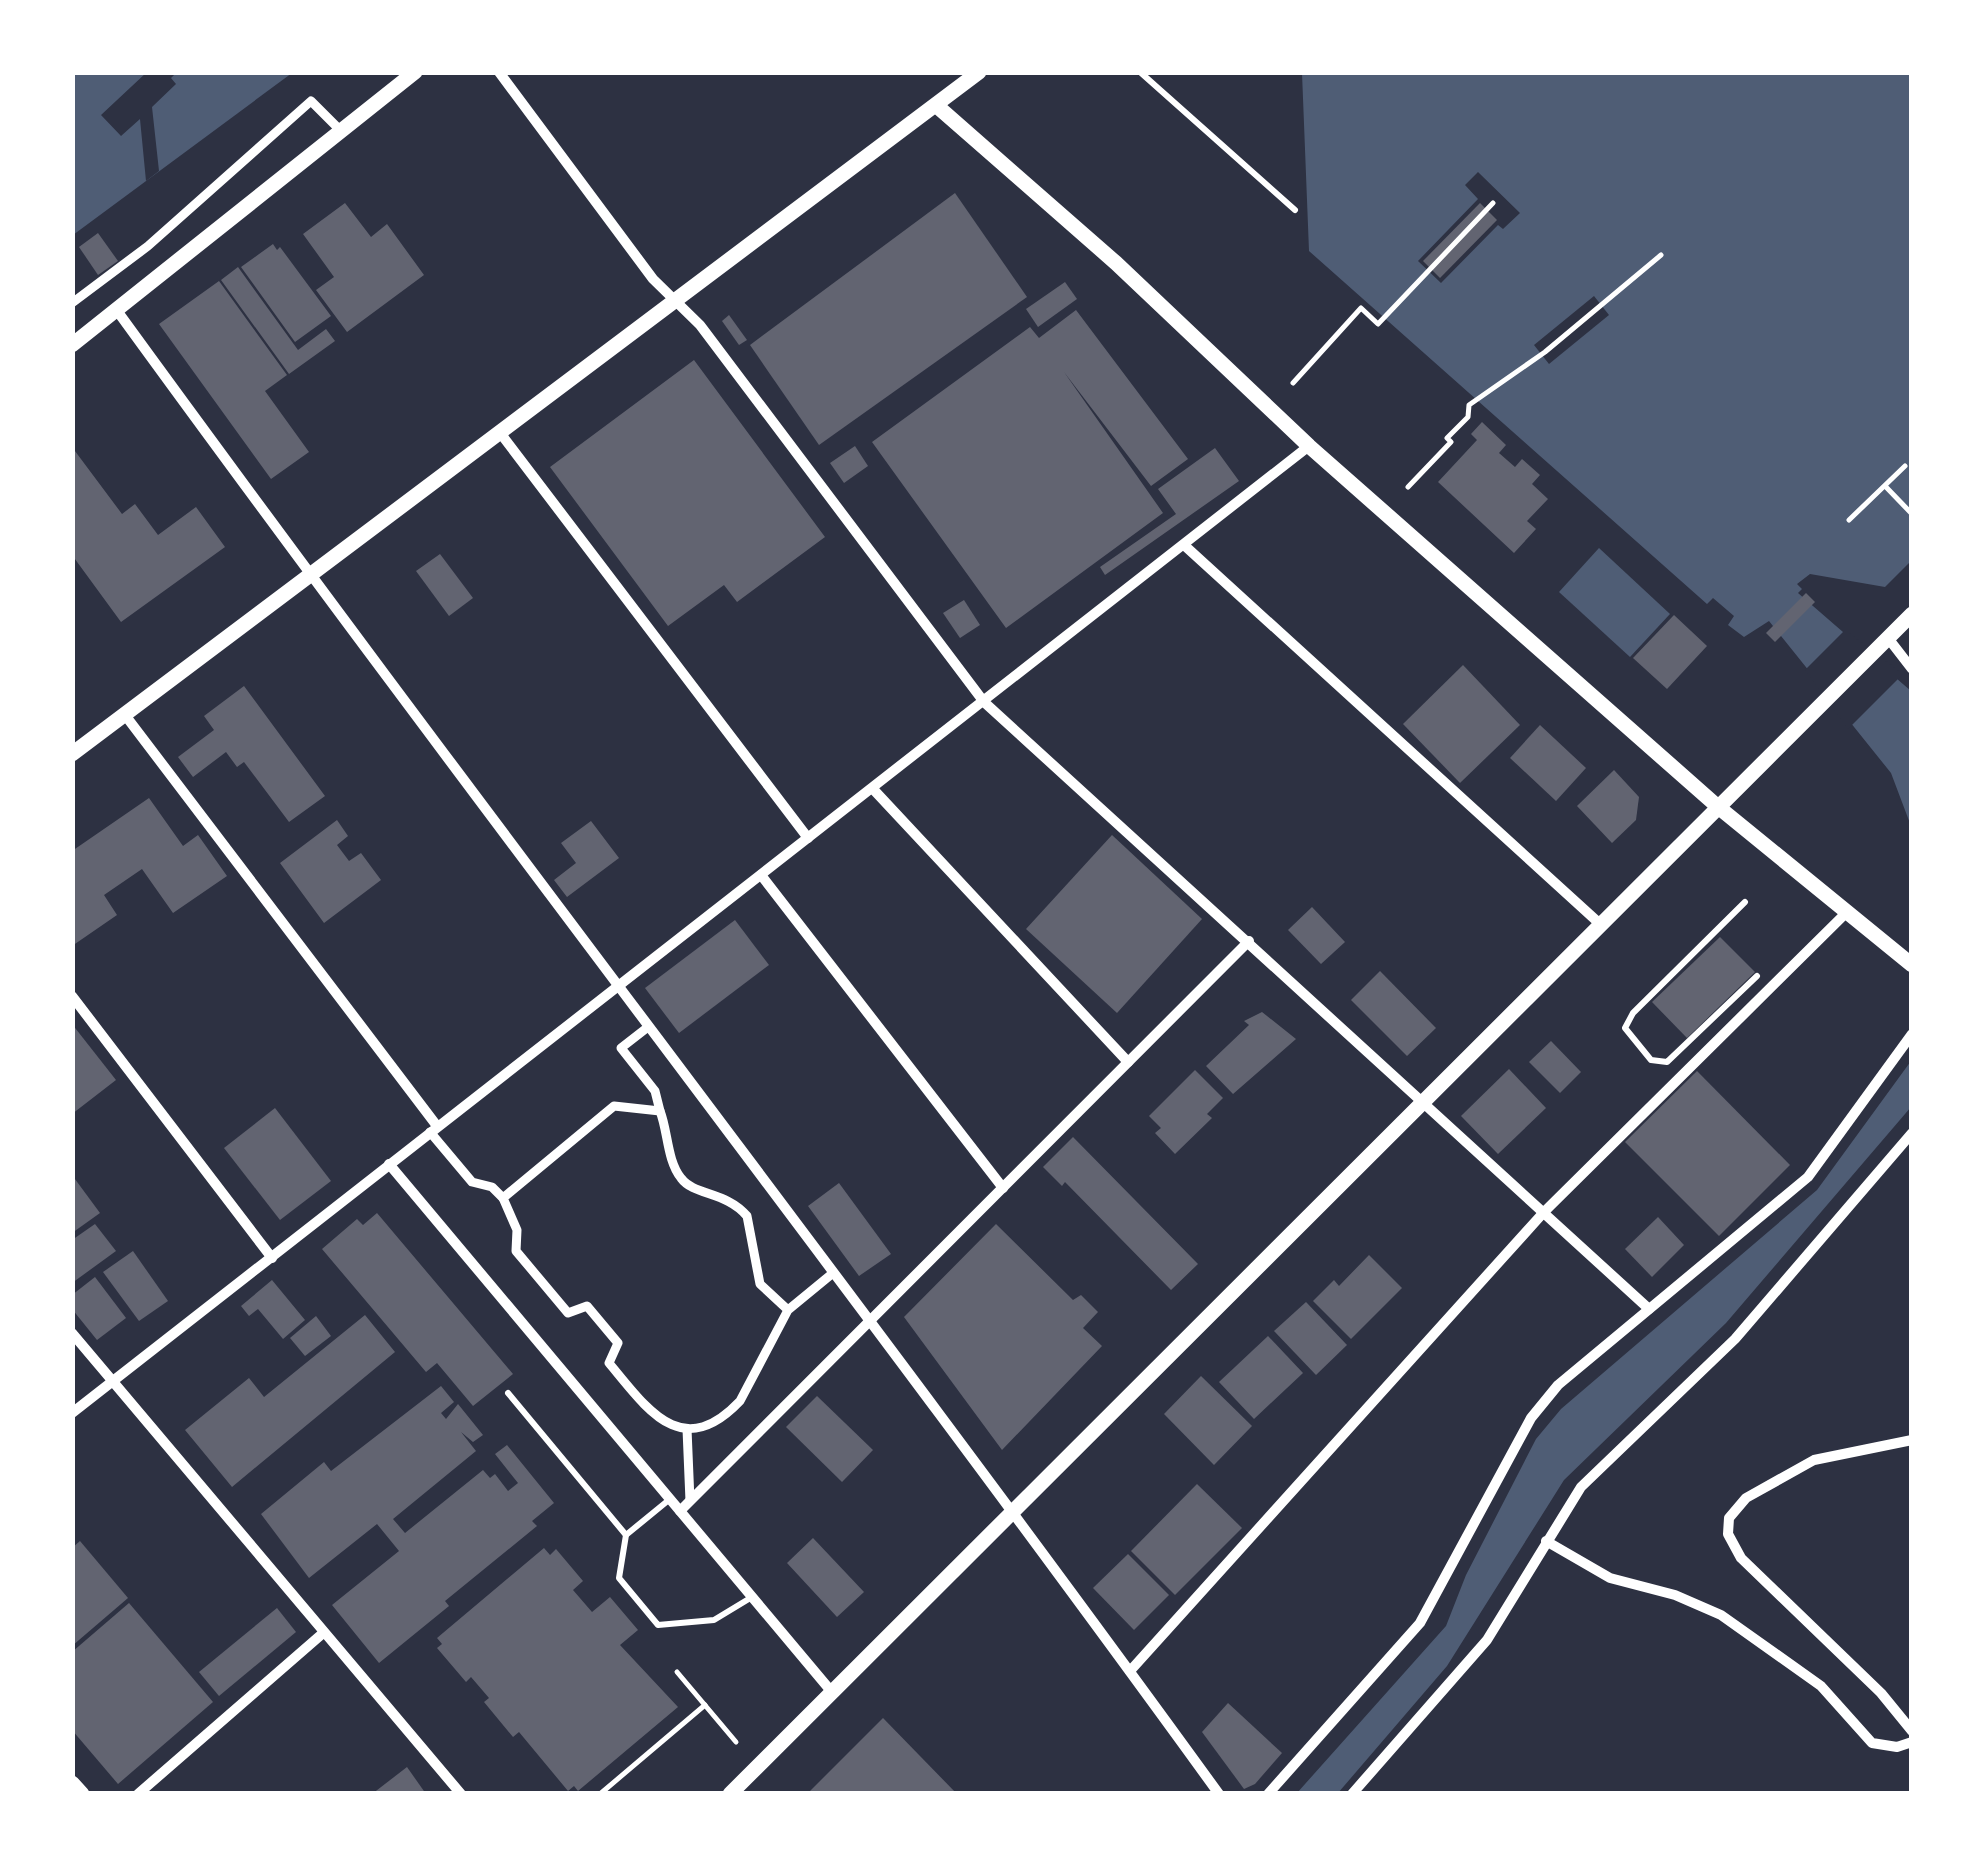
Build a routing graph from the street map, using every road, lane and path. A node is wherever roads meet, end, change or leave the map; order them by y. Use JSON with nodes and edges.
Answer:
{"nodes":[{"id":1,"x":416,"y":72,"type":"edge"},
{"id":2,"x":499,"y":72,"type":"edge"},
{"id":3,"x":979,"y":72,"type":"edge"},
{"id":4,"x":1140,"y":72,"type":"edge"},
{"id":5,"x":938,"y":107,"type":"junction"},
{"id":6,"x":339,"y":129,"type":"junction"},
{"id":7,"x":1493,"y":203,"type":"dead end"},
{"id":8,"x":1295,"y":210,"type":"dead end"},
{"id":9,"x":1661,"y":255,"type":"dead end"},
{"id":10,"x":676,"y":302,"type":"junction"},
{"id":11,"x":72,"y":303,"type":"edge"},
{"id":12,"x":118,"y":312,"type":"junction"},
{"id":13,"x":72,"y":345,"type":"edge"},
{"id":14,"x":1293,"y":383,"type":"dead end"},
{"id":15,"x":501,"y":434,"type":"junction"},
{"id":16,"x":1309,"y":446,"type":"junction"},
{"id":17,"x":1905,"y":466,"type":"dead end"},
{"id":18,"x":1408,"y":487,"type":"dead end"},
{"id":19,"x":1884,"y":489,"type":"junction"},
{"id":20,"x":1912,"y":514,"type":"edge"},
{"id":21,"x":1848,"y":520,"type":"dead end"},
{"id":22,"x":1184,"y":544,"type":"junction"},
{"id":23,"x":310,"y":576,"type":"junction"},
{"id":24,"x":1912,"y":614,"type":"edge"},
{"id":25,"x":1888,"y":638,"type":"junction"},
{"id":26,"x":1912,"y":669,"type":"edge"},
{"id":27,"x":984,"y":702,"type":"junction"},
{"id":28,"x":126,"y":715,"type":"junction"},
{"id":29,"x":72,"y":754,"type":"edge"},
{"id":30,"x":872,"y":788,"type":"junction"},
{"id":31,"x":1718,"y":806,"type":"junction"},
{"id":32,"x":808,"y":838,"type":"junction"},
{"id":33,"x":761,"y":875,"type":"junction"},
{"id":34,"x":1745,"y":902,"type":"dead end"},
{"id":35,"x":1847,"y":912,"type":"junction"},
{"id":36,"x":1599,"y":923,"type":"junction"},
{"id":37,"x":1249,"y":941,"type":"junction"},
{"id":38,"x":1912,"y":965,"type":"edge"},
{"id":39,"x":1757,"y":976,"type":"dead end"},
{"id":40,"x":618,"y":986,"type":"junction"},
{"id":41,"x":72,"y":996,"type":"edge"},
{"id":42,"x":648,"y":1027,"type":"junction"},
{"id":43,"x":1912,"y":1034,"type":"edge"},
{"id":44,"x":1128,"y":1062,"type":"junction"},
{"id":45,"x":1422,"y":1100,"type":"junction"},
{"id":46,"x":660,"y":1111,"type":"junction"},
{"id":47,"x":434,"y":1129,"type":"junction"},
{"id":48,"x":1912,"y":1133,"type":"edge"},
{"id":49,"x":389,"y":1164,"type":"junction"},
{"id":50,"x":1003,"y":1188,"type":"junction"},
{"id":51,"x":503,"y":1198,"type":"junction"},
{"id":52,"x":1544,"y":1212,"type":"junction"},
{"id":53,"x":272,"y":1258,"type":"junction"},
{"id":54,"x":833,"y":1272,"type":"junction"},
{"id":55,"x":1649,"y":1309,"type":"junction"},
{"id":56,"x":788,"y":1310,"type":"junction"},
{"id":57,"x":869,"y":1322,"type":"junction"},
{"id":58,"x":72,"y":1333,"type":"edge"},
{"id":59,"x":114,"y":1382,"type":"junction"},
{"id":60,"x":508,"y":1393,"type":"dead end"},
{"id":61,"x":72,"y":1414,"type":"edge"},
{"id":62,"x":687,"y":1430,"type":"junction"},
{"id":63,"x":1912,"y":1440,"type":"edge"},
{"id":64,"x":670,"y":1499,"type":"junction"},
{"id":65,"x":690,"y":1501,"type":"junction"},
{"id":66,"x":1012,"y":1509,"type":"junction"},
{"id":67,"x":680,"y":1511,"type":"junction"},
{"id":68,"x":626,"y":1536,"type":"junction"},
{"id":69,"x":1546,"y":1541,"type":"junction"},
{"id":70,"x":752,"y":1597,"type":"junction"},
{"id":71,"x":322,"y":1634,"type":"junction"},
{"id":72,"x":1130,"y":1671,"type":"junction"},
{"id":73,"x":677,"y":1672,"type":"dead end"},
{"id":74,"x":830,"y":1690,"type":"junction"},
{"id":75,"x":705,"y":1706,"type":"junction"},
{"id":76,"x":1912,"y":1731,"type":"edge"},
{"id":77,"x":736,"y":1742,"type":"dead end"},
{"id":78,"x":1912,"y":1742,"type":"edge"},
{"id":79,"x":72,"y":1784,"type":"edge"},
{"id":80,"x":82,"y":1794,"type":"edge"},
{"id":81,"x":138,"y":1794,"type":"edge"},
{"id":82,"x":461,"y":1794,"type":"edge"},
{"id":83,"x":600,"y":1794,"type":"edge"},
{"id":84,"x":730,"y":1794,"type":"edge"},
{"id":85,"x":1219,"y":1794,"type":"edge"},
{"id":86,"x":1268,"y":1794,"type":"edge"},
{"id":87,"x":1352,"y":1794,"type":"edge"}],
"edges":[{"from":1,"to":6,"type":"street"},
{"from":2,"to":10,"type":"street"},
{"from":3,"to":5,"type":"street"},
{"from":4,"to":8,"type":"lane"},
{"from":5,"to":10,"type":"street"},
{"from":5,"to":16,"type":"street"},
{"from":6,"to":11,"type":"street"},
{"from":6,"to":12,"type":"street"},
{"from":7,"to":14,"type":"path"},
{"from":9,"to":18,"type":"path"},
{"from":10,"to":15,"type":"street"},
{"from":10,"to":27,"type":"street"},
{"from":12,"to":13,"type":"street"},
{"from":12,"to":23,"type":"street"},
{"from":15,"to":23,"type":"street"},
{"from":15,"to":32,"type":"street"},
{"from":16,"to":22,"type":"street"},
{"from":16,"to":31,"type":"street"},
{"from":17,"to":19,"type":"path"},
{"from":19,"to":20,"type":"path"},
{"from":19,"to":21,"type":"path"},
{"from":22,"to":27,"type":"street"},
{"from":22,"to":36,"type":"street"},
{"from":23,"to":28,"type":"street"},
{"from":23,"to":40,"type":"street"},
{"from":24,"to":25,"type":"street"},
{"from":25,"to":26,"type":"street"},
{"from":25,"to":31,"type":"street"},
{"from":27,"to":30,"type":"street"},
{"from":27,"to":37,"type":"street"},
{"from":28,"to":29,"type":"street"},
{"from":28,"to":47,"type":"street"},
{"from":30,"to":32,"type":"street"},
{"from":30,"to":44,"type":"street"},
{"from":31,"to":35,"type":"street"},
{"from":31,"to":36,"type":"street"},
{"from":32,"to":33,"type":"street"},
{"from":33,"to":40,"type":"street"},
{"from":33,"to":50,"type":"street"},
{"from":34,"to":39,"type":"lane"},
{"from":35,"to":38,"type":"street"},
{"from":35,"to":52,"type":"street"},
{"from":36,"to":45,"type":"street"},
{"from":37,"to":44,"type":"street"},
{"from":37,"to":45,"type":"street"},
{"from":40,"to":42,"type":"street"},
{"from":40,"to":47,"type":"street"},
{"from":41,"to":53,"type":"street"},
{"from":42,"to":46,"type":"street"},
{"from":42,"to":54,"type":"street"},
{"from":43,"to":55,"type":"street"},
{"from":44,"to":50,"type":"street"},
{"from":45,"to":52,"type":"street"},
{"from":45,"to":66,"type":"street"},
{"from":46,"to":51,"type":"street"},
{"from":46,"to":56,"type":"street"},
{"from":47,"to":49,"type":"street"},
{"from":47,"to":51,"type":"street"},
{"from":48,"to":69,"type":"street"},
{"from":49,"to":53,"type":"street"},
{"from":49,"to":64,"type":"street"},
{"from":50,"to":57,"type":"street"},
{"from":51,"to":62,"type":"street"},
{"from":52,"to":55,"type":"street"},
{"from":52,"to":72,"type":"street"},
{"from":53,"to":59,"type":"street"},
{"from":54,"to":56,"type":"street"},
{"from":54,"to":57,"type":"street"},
{"from":55,"to":86,"type":"street"},
{"from":56,"to":62,"type":"street"},
{"from":57,"to":65,"type":"street"},
{"from":57,"to":66,"type":"street"},
{"from":58,"to":59,"type":"street"},
{"from":59,"to":61,"type":"street"},
{"from":59,"to":71,"type":"street"},
{"from":60,"to":68,"type":"lane"},
{"from":62,"to":65,"type":"street"},
{"from":63,"to":76,"type":"street"},
{"from":64,"to":67,"type":"street"},
{"from":64,"to":68,"type":"lane"},
{"from":65,"to":67,"type":"street"},
{"from":66,"to":72,"type":"street"},
{"from":66,"to":74,"type":"street"},
{"from":67,"to":70,"type":"street"},
{"from":68,"to":70,"type":"lane"},
{"from":69,"to":78,"type":"street"},
{"from":69,"to":87,"type":"street"},
{"from":70,"to":74,"type":"street"},
{"from":71,"to":81,"type":"street"},
{"from":71,"to":82,"type":"street"},
{"from":72,"to":85,"type":"street"},
{"from":73,"to":75,"type":"path"},
{"from":74,"to":84,"type":"street"},
{"from":75,"to":77,"type":"path"},
{"from":75,"to":83,"type":"path"},
{"from":79,"to":80,"type":"street"}]}
